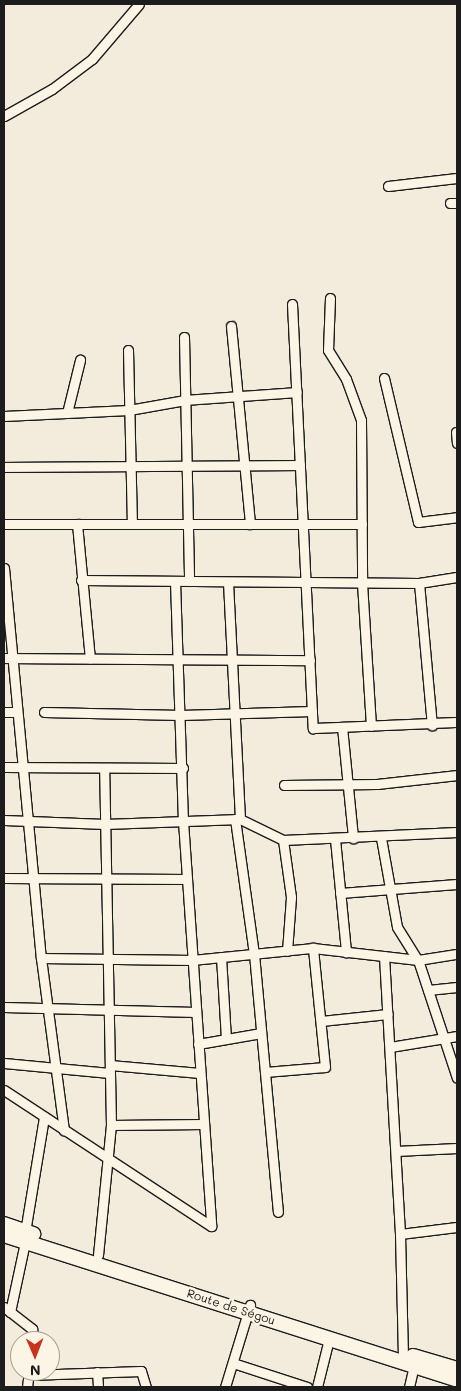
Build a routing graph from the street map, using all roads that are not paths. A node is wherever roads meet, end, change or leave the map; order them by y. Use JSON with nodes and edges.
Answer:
{"nodes":[{"id":1,"x":139,"y":4,"type":"edge"},
{"id":2,"x":4,"y":116,"type":"edge"},
{"id":3,"x":457,"y":178,"type":"edge"},
{"id":4,"x":388,"y":186,"type":"dead end"},
{"id":5,"x":330,"y":298,"type":"dead end"},
{"id":6,"x":292,"y":304,"type":"dead end"},
{"id":7,"x":231,"y":326,"type":"dead end"},
{"id":8,"x":184,"y":337,"type":"dead end"},
{"id":9,"x":128,"y":350,"type":"dead end"},
{"id":10,"x":80,"y":360,"type":"dead end"},
{"id":11,"x":384,"y":378,"type":"dead end"},
{"id":12,"x":296,"y":392,"type":"junction"},
{"id":13,"x":238,"y":398,"type":"junction"},
{"id":14,"x":185,"y":400,"type":"junction"},
{"id":15,"x":129,"y":410,"type":"junction"},
{"id":16,"x":67,"y":413,"type":"junction"},
{"id":17,"x":4,"y":416,"type":"edge"},
{"id":18,"x":456,"y":432,"type":"dead end"},
{"id":19,"x":457,"y":442,"type":"edge"},
{"id":20,"x":300,"y":465,"type":"junction"},
{"id":21,"x":131,"y":466,"type":"junction"},
{"id":22,"x":186,"y":466,"type":"junction"},
{"id":23,"x":245,"y":466,"type":"junction"},
{"id":24,"x":4,"y":467,"type":"edge"},
{"id":25,"x":457,"y":517,"type":"edge"},
{"id":26,"x":4,"y":524,"type":"edge"},
{"id":27,"x":76,"y":524,"type":"junction"},
{"id":28,"x":132,"y":524,"type":"junction"},
{"id":29,"x":188,"y":524,"type":"junction"},
{"id":30,"x":250,"y":524,"type":"junction"},
{"id":31,"x":303,"y":524,"type":"junction"},
{"id":32,"x":362,"y":524,"type":"junction"},
{"id":33,"x":4,"y":568,"type":"edge"},
{"id":34,"x":81,"y":580,"type":"junction"},
{"id":35,"x":457,"y":580,"type":"edge"},
{"id":36,"x":175,"y":581,"type":"junction"},
{"id":37,"x":189,"y":581,"type":"junction"},
{"id":38,"x":228,"y":582,"type":"junction"},
{"id":39,"x":305,"y":582,"type":"junction"},
{"id":40,"x":362,"y":583,"type":"junction"},
{"id":41,"x":419,"y":583,"type":"junction"},
{"id":42,"x":5,"y":602,"type":"edge"},
{"id":43,"x":6,"y":658,"type":"edge"},
{"id":44,"x":90,"y":658,"type":"junction"},
{"id":45,"x":176,"y":659,"type":"junction"},
{"id":46,"x":232,"y":659,"type":"junction"},
{"id":47,"x":310,"y":660,"type":"junction"},
{"id":48,"x":312,"y":711,"type":"junction"},
{"id":49,"x":4,"y":712,"type":"edge"},
{"id":50,"x":15,"y":712,"type":"junction"},
{"id":51,"x":44,"y":712,"type":"dead end"},
{"id":52,"x":235,"y":713,"type":"junction"},
{"id":53,"x":181,"y":716,"type":"junction"},
{"id":54,"x":457,"y":722,"type":"edge"},
{"id":55,"x":432,"y":724,"type":"junction"},
{"id":56,"x":371,"y":726,"type":"junction"},
{"id":57,"x":342,"y":727,"type":"junction"},
{"id":58,"x":4,"y":767,"type":"edge"},
{"id":59,"x":21,"y":768,"type":"junction"},
{"id":60,"x":104,"y":768,"type":"junction"},
{"id":61,"x":183,"y":768,"type":"junction"},
{"id":62,"x":457,"y":776,"type":"edge"},
{"id":63,"x":284,"y":785,"type":"dead end"},
{"id":64,"x":348,"y":785,"type":"junction"},
{"id":65,"x":238,"y":819,"type":"junction"},
{"id":66,"x":4,"y":820,"type":"edge"},
{"id":67,"x":26,"y":821,"type":"junction"},
{"id":68,"x":183,"y":821,"type":"junction"},
{"id":69,"x":105,"y":824,"type":"junction"},
{"id":70,"x":457,"y":832,"type":"edge"},
{"id":71,"x":354,"y":838,"type":"junction"},
{"id":72,"x":382,"y":838,"type":"junction"},
{"id":73,"x":335,"y":839,"type":"junction"},
{"id":74,"x":283,"y":840,"type":"junction"},
{"id":75,"x":4,"y":878,"type":"edge"},
{"id":76,"x":32,"y":878,"type":"junction"},
{"id":77,"x":106,"y":879,"type":"junction"},
{"id":78,"x":187,"y":879,"type":"junction"},
{"id":79,"x":457,"y":884,"type":"edge"},
{"id":80,"x":390,"y":888,"type":"junction"},
{"id":81,"x":340,"y":893,"type":"junction"},
{"id":82,"x":313,"y":948,"type":"junction"},
{"id":83,"x":288,"y":950,"type":"junction"},
{"id":84,"x":346,"y":952,"type":"junction"},
{"id":85,"x":254,"y":954,"type":"junction"},
{"id":86,"x":457,"y":954,"type":"edge"},
{"id":87,"x":384,"y":956,"type":"junction"},
{"id":88,"x":108,"y":957,"type":"junction"},
{"id":89,"x":41,"y":958,"type":"junction"},
{"id":90,"x":221,"y":958,"type":"junction"},
{"id":91,"x":192,"y":960,"type":"junction"},
{"id":92,"x":418,"y":960,"type":"junction"},
{"id":93,"x":457,"y":988,"type":"edge"},
{"id":94,"x":428,"y":990,"type":"junction"},
{"id":95,"x":4,"y":1007,"type":"edge"},
{"id":96,"x":47,"y":1008,"type":"junction"},
{"id":97,"x":109,"y":1010,"type":"junction"},
{"id":98,"x":196,"y":1012,"type":"junction"},
{"id":99,"x":388,"y":1014,"type":"junction"},
{"id":100,"x":320,"y":1020,"type":"junction"},
{"id":101,"x":261,"y":1032,"type":"junction"},
{"id":102,"x":457,"y":1036,"type":"edge"},
{"id":103,"x":444,"y":1038,"type":"junction"},
{"id":104,"x":226,"y":1039,"type":"junction"},
{"id":105,"x":198,"y":1044,"type":"junction"},
{"id":106,"x":390,"y":1047,"type":"junction"},
{"id":107,"x":4,"y":1063,"type":"edge"},
{"id":108,"x":57,"y":1069,"type":"junction"},
{"id":109,"x":110,"y":1069,"type":"junction"},
{"id":110,"x":200,"y":1072,"type":"junction"},
{"id":111,"x":265,"y":1072,"type":"junction"},
{"id":112,"x":457,"y":1078,"type":"edge"},
{"id":113,"x":4,"y":1090,"type":"edge"},
{"id":114,"x":44,"y":1117,"type":"junction"},
{"id":115,"x":204,"y":1124,"type":"junction"},
{"id":116,"x":111,"y":1125,"type":"junction"},
{"id":117,"x":64,"y":1130,"type":"junction"},
{"id":118,"x":457,"y":1148,"type":"edge"},
{"id":119,"x":396,"y":1152,"type":"junction"},
{"id":120,"x":110,"y":1160,"type":"junction"},
{"id":121,"x":278,"y":1212,"type":"dead end"},
{"id":122,"x":4,"y":1224,"type":"edge"},
{"id":123,"x":457,"y":1227,"type":"edge"},
{"id":124,"x":4,"y":1234,"type":"edge"},
{"id":125,"x":400,"y":1234,"type":"junction"},
{"id":126,"x":25,"y":1236,"type":"junction"},
{"id":127,"x":98,"y":1255,"type":"junction"},
{"id":128,"x":249,"y":1309,"type":"junction"},
{"id":129,"x":7,"y":1310,"type":"edge"},
{"id":130,"x":32,"y":1331,"type":"edge"},
{"id":131,"x":329,"y":1339,"type":"junction"},
{"id":132,"x":403,"y":1353,"type":"junction"},
{"id":133,"x":232,"y":1363,"type":"junction"},
{"id":134,"x":414,"y":1366,"type":"junction"},
{"id":135,"x":457,"y":1370,"type":"edge"},
{"id":136,"x":97,"y":1372,"type":"junction"},
{"id":137,"x":60,"y":1373,"type":"edge"},
{"id":138,"x":457,"y":1380,"type":"edge"},
{"id":139,"x":98,"y":1387,"type":"edge"},
{"id":140,"x":146,"y":1387,"type":"edge"},
{"id":141,"x":225,"y":1387,"type":"edge"},
{"id":142,"x":307,"y":1387,"type":"edge"},
{"id":143,"x":316,"y":1387,"type":"edge"},
{"id":144,"x":409,"y":1387,"type":"edge"}],
"edges":[{"from":1,"to":2,"type":"street"},
{"from":3,"to":4,"type":"street"},
{"from":5,"to":32,"type":"street"},
{"from":6,"to":12,"type":"street"},
{"from":7,"to":13,"type":"street"},
{"from":8,"to":14,"type":"street"},
{"from":9,"to":15,"type":"street"},
{"from":10,"to":16,"type":"street"},
{"from":11,"to":25,"type":"street"},
{"from":12,"to":13,"type":"street"},
{"from":12,"to":20,"type":"street"},
{"from":13,"to":14,"type":"street"},
{"from":13,"to":23,"type":"street"},
{"from":14,"to":15,"type":"street"},
{"from":14,"to":22,"type":"street"},
{"from":15,"to":16,"type":"street"},
{"from":15,"to":21,"type":"street"},
{"from":16,"to":17,"type":"street"},
{"from":18,"to":19,"type":"street"},
{"from":20,"to":23,"type":"street"},
{"from":20,"to":31,"type":"street"},
{"from":21,"to":22,"type":"street"},
{"from":21,"to":24,"type":"street"},
{"from":21,"to":28,"type":"street"},
{"from":22,"to":23,"type":"street"},
{"from":22,"to":29,"type":"street"},
{"from":23,"to":30,"type":"street"},
{"from":26,"to":27,"type":"street"},
{"from":27,"to":28,"type":"street"},
{"from":27,"to":34,"type":"street"},
{"from":28,"to":29,"type":"street"},
{"from":29,"to":30,"type":"street"},
{"from":29,"to":37,"type":"street"},
{"from":30,"to":31,"type":"street"},
{"from":31,"to":32,"type":"street"},
{"from":31,"to":39,"type":"street"},
{"from":32,"to":40,"type":"street"},
{"from":33,"to":42,"type":"street"},
{"from":34,"to":36,"type":"street"},
{"from":34,"to":44,"type":"street"},
{"from":35,"to":41,"type":"street"},
{"from":36,"to":37,"type":"street"},
{"from":36,"to":45,"type":"street"},
{"from":37,"to":38,"type":"street"},
{"from":38,"to":39,"type":"street"},
{"from":38,"to":46,"type":"street"},
{"from":39,"to":40,"type":"street"},
{"from":39,"to":47,"type":"street"},
{"from":40,"to":41,"type":"street"},
{"from":40,"to":56,"type":"street"},
{"from":41,"to":55,"type":"street"},
{"from":42,"to":43,"type":"street"},
{"from":43,"to":44,"type":"street"},
{"from":43,"to":50,"type":"street"},
{"from":44,"to":45,"type":"street"},
{"from":45,"to":46,"type":"street"},
{"from":45,"to":53,"type":"street"},
{"from":46,"to":47,"type":"street"},
{"from":46,"to":52,"type":"street"},
{"from":47,"to":48,"type":"street"},
{"from":48,"to":52,"type":"street"},
{"from":48,"to":57,"type":"street"},
{"from":49,"to":50,"type":"street"},
{"from":50,"to":59,"type":"street"},
{"from":51,"to":53,"type":"street"},
{"from":52,"to":53,"type":"street"},
{"from":52,"to":65,"type":"street"},
{"from":53,"to":61,"type":"street"},
{"from":54,"to":55,"type":"street"},
{"from":55,"to":56,"type":"street"},
{"from":56,"to":57,"type":"street"},
{"from":57,"to":64,"type":"street"},
{"from":58,"to":59,"type":"street"},
{"from":59,"to":60,"type":"street"},
{"from":59,"to":67,"type":"street"},
{"from":60,"to":61,"type":"street"},
{"from":60,"to":69,"type":"street"},
{"from":61,"to":68,"type":"street"},
{"from":62,"to":64,"type":"street"},
{"from":63,"to":64,"type":"street"},
{"from":64,"to":71,"type":"street"},
{"from":65,"to":68,"type":"street"},
{"from":65,"to":74,"type":"street"},
{"from":65,"to":85,"type":"street"},
{"from":66,"to":67,"type":"street"},
{"from":67,"to":69,"type":"street"},
{"from":67,"to":76,"type":"street"},
{"from":68,"to":69,"type":"street"},
{"from":68,"to":78,"type":"street"},
{"from":69,"to":77,"type":"street"},
{"from":70,"to":72,"type":"street"},
{"from":71,"to":72,"type":"street"},
{"from":71,"to":73,"type":"street"},
{"from":72,"to":80,"type":"street"},
{"from":73,"to":74,"type":"street"},
{"from":73,"to":81,"type":"street"},
{"from":74,"to":83,"type":"street"},
{"from":75,"to":76,"type":"street"},
{"from":76,"to":77,"type":"street"},
{"from":76,"to":89,"type":"street"},
{"from":77,"to":78,"type":"street"},
{"from":77,"to":88,"type":"street"},
{"from":78,"to":91,"type":"street"},
{"from":79,"to":80,"type":"street"},
{"from":80,"to":81,"type":"street"},
{"from":80,"to":92,"type":"street"},
{"from":81,"to":84,"type":"street"},
{"from":82,"to":83,"type":"street"},
{"from":82,"to":84,"type":"street"},
{"from":82,"to":100,"type":"street"},
{"from":83,"to":85,"type":"street"},
{"from":84,"to":87,"type":"street"},
{"from":85,"to":90,"type":"street"},
{"from":85,"to":101,"type":"street"},
{"from":86,"to":92,"type":"street"},
{"from":87,"to":92,"type":"street"},
{"from":87,"to":99,"type":"street"},
{"from":88,"to":89,"type":"street"},
{"from":88,"to":91,"type":"street"},
{"from":88,"to":97,"type":"street"},
{"from":89,"to":96,"type":"street"},
{"from":90,"to":91,"type":"street"},
{"from":90,"to":104,"type":"street"},
{"from":91,"to":98,"type":"street"},
{"from":92,"to":94,"type":"street"},
{"from":93,"to":94,"type":"street"},
{"from":94,"to":103,"type":"street"},
{"from":95,"to":96,"type":"street"},
{"from":96,"to":97,"type":"street"},
{"from":96,"to":108,"type":"street"},
{"from":97,"to":98,"type":"street"},
{"from":97,"to":109,"type":"street"},
{"from":98,"to":105,"type":"street"},
{"from":99,"to":100,"type":"street"},
{"from":99,"to":106,"type":"street"},
{"from":100,"to":111,"type":"street"},
{"from":101,"to":104,"type":"street"},
{"from":101,"to":111,"type":"street"},
{"from":102,"to":103,"type":"street"},
{"from":103,"to":106,"type":"street"},
{"from":103,"to":112,"type":"street"},
{"from":104,"to":105,"type":"street"},
{"from":105,"to":110,"type":"street"},
{"from":106,"to":119,"type":"street"},
{"from":107,"to":108,"type":"street"},
{"from":108,"to":109,"type":"street"},
{"from":108,"to":117,"type":"street"},
{"from":109,"to":110,"type":"street"},
{"from":109,"to":116,"type":"street"},
{"from":110,"to":115,"type":"street"},
{"from":111,"to":121,"type":"street"},
{"from":113,"to":114,"type":"street"},
{"from":114,"to":117,"type":"street"},
{"from":114,"to":126,"type":"street"},
{"from":115,"to":116,"type":"street"},
{"from":115,"to":120,"type":"street"},
{"from":116,"to":120,"type":"street"},
{"from":117,"to":120,"type":"street"},
{"from":118,"to":119,"type":"street"},
{"from":119,"to":125,"type":"street"},
{"from":120,"to":127,"type":"street"},
{"from":122,"to":126,"type":"highway","name":"Route de Ségou"},
{"from":123,"to":125,"type":"street"},
{"from":124,"to":126,"type":"highway","name":"Route de Ségou"},
{"from":125,"to":132,"type":"street"},
{"from":126,"to":127,"type":"highway","name":"Route de Ségou"},
{"from":126,"to":128,"type":"highway","name":"Route de Ségou"},
{"from":126,"to":129,"type":"street"},
{"from":127,"to":128,"type":"highway","name":"Route de Ségou"},
{"from":128,"to":131,"type":"highway","name":"Route de Ségou"},
{"from":128,"to":132,"type":"highway","name":"Route de Ségou"},
{"from":128,"to":133,"type":"street"},
{"from":129,"to":130,"type":"street"},
{"from":131,"to":134,"type":"highway","name":"Route de Ségou"},
{"from":131,"to":143,"type":"street"},
{"from":132,"to":135,"type":"highway","name":"Route de Ségou"},
{"from":133,"to":141,"type":"street"},
{"from":133,"to":142,"type":"street"},
{"from":134,"to":138,"type":"highway","name":"Route de Ségou"},
{"from":134,"to":144,"type":"street"},
{"from":136,"to":137,"type":"street"},
{"from":136,"to":139,"type":"street"},
{"from":136,"to":140,"type":"street"}]}
